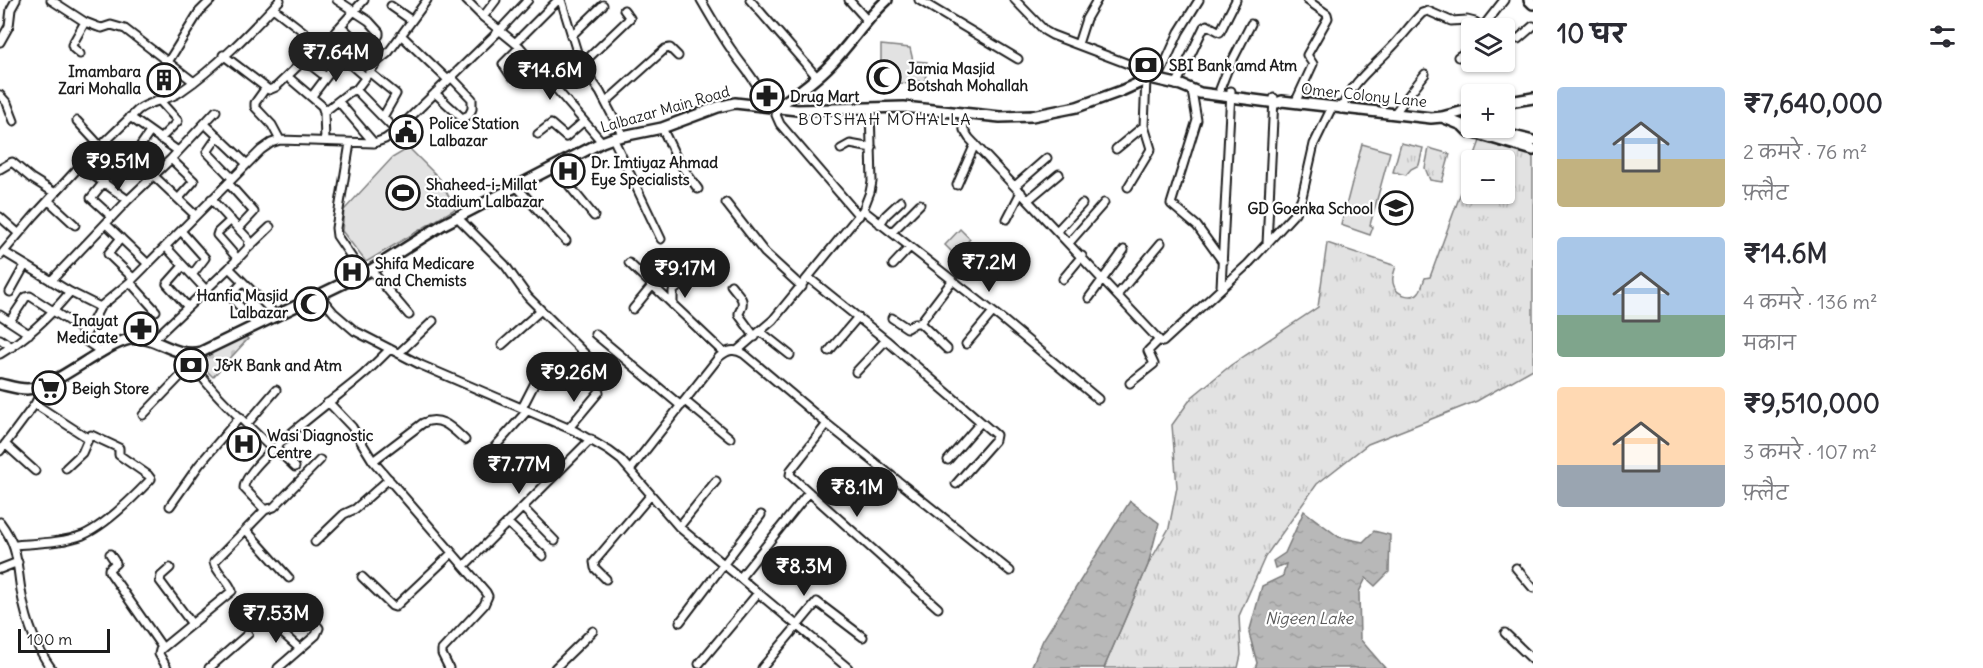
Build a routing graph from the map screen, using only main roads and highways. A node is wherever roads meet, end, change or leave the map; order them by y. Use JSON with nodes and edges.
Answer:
{"nodes":[{"id":1,"x":887,"y":0,"type":"edge"},
{"id":2,"x":1529,"y":0,"type":"edge"},
{"id":3,"x":1533,"y":4,"type":"edge"},
{"id":4,"x":1179,"y":85,"type":"junction"},
{"id":5,"x":1231,"y":94,"type":"junction"},
{"id":6,"x":1533,"y":98,"type":"edge"},
{"id":7,"x":1515,"y":101,"type":"edge"},
{"id":8,"x":776,"y":108,"type":"junction"},
{"id":9,"x":1461,"y":112,"type":"edge"},
{"id":10,"x":1442,"y":117,"type":"junction"},
{"id":11,"x":1461,"y":123,"type":"edge"},
{"id":12,"x":1515,"y":136,"type":"edge"},
{"id":13,"x":1492,"y":138,"type":"edge"},
{"id":14,"x":1533,"y":141,"type":"edge"},
{"id":15,"x":1533,"y":150,"type":"edge"},
{"id":16,"x":0,"y":384,"type":"edge"}],
"edges":[{"from":1,"to":8,"type":"main road"},
{"from":2,"to":3,"type":"main road"},
{"from":4,"to":5,"type":"main road","name":"Omer Colony Lane"},
{"from":4,"to":5,"type":"main road","name":"Omer Colony Lane"},
{"from":4,"to":8,"type":"main road","name":"Lalbazar Main Road"},
{"from":5,"to":10,"type":"main road","name":"Omer Colony Lane"},
{"from":6,"to":7,"type":"main road"},
{"from":8,"to":16,"type":"main road","name":"Lalbazar Main Road"},
{"from":9,"to":10,"type":"main road"},
{"from":10,"to":11,"type":"main road"},
{"from":12,"to":14,"type":"main road"},
{"from":13,"to":15,"type":"main road"}]}
